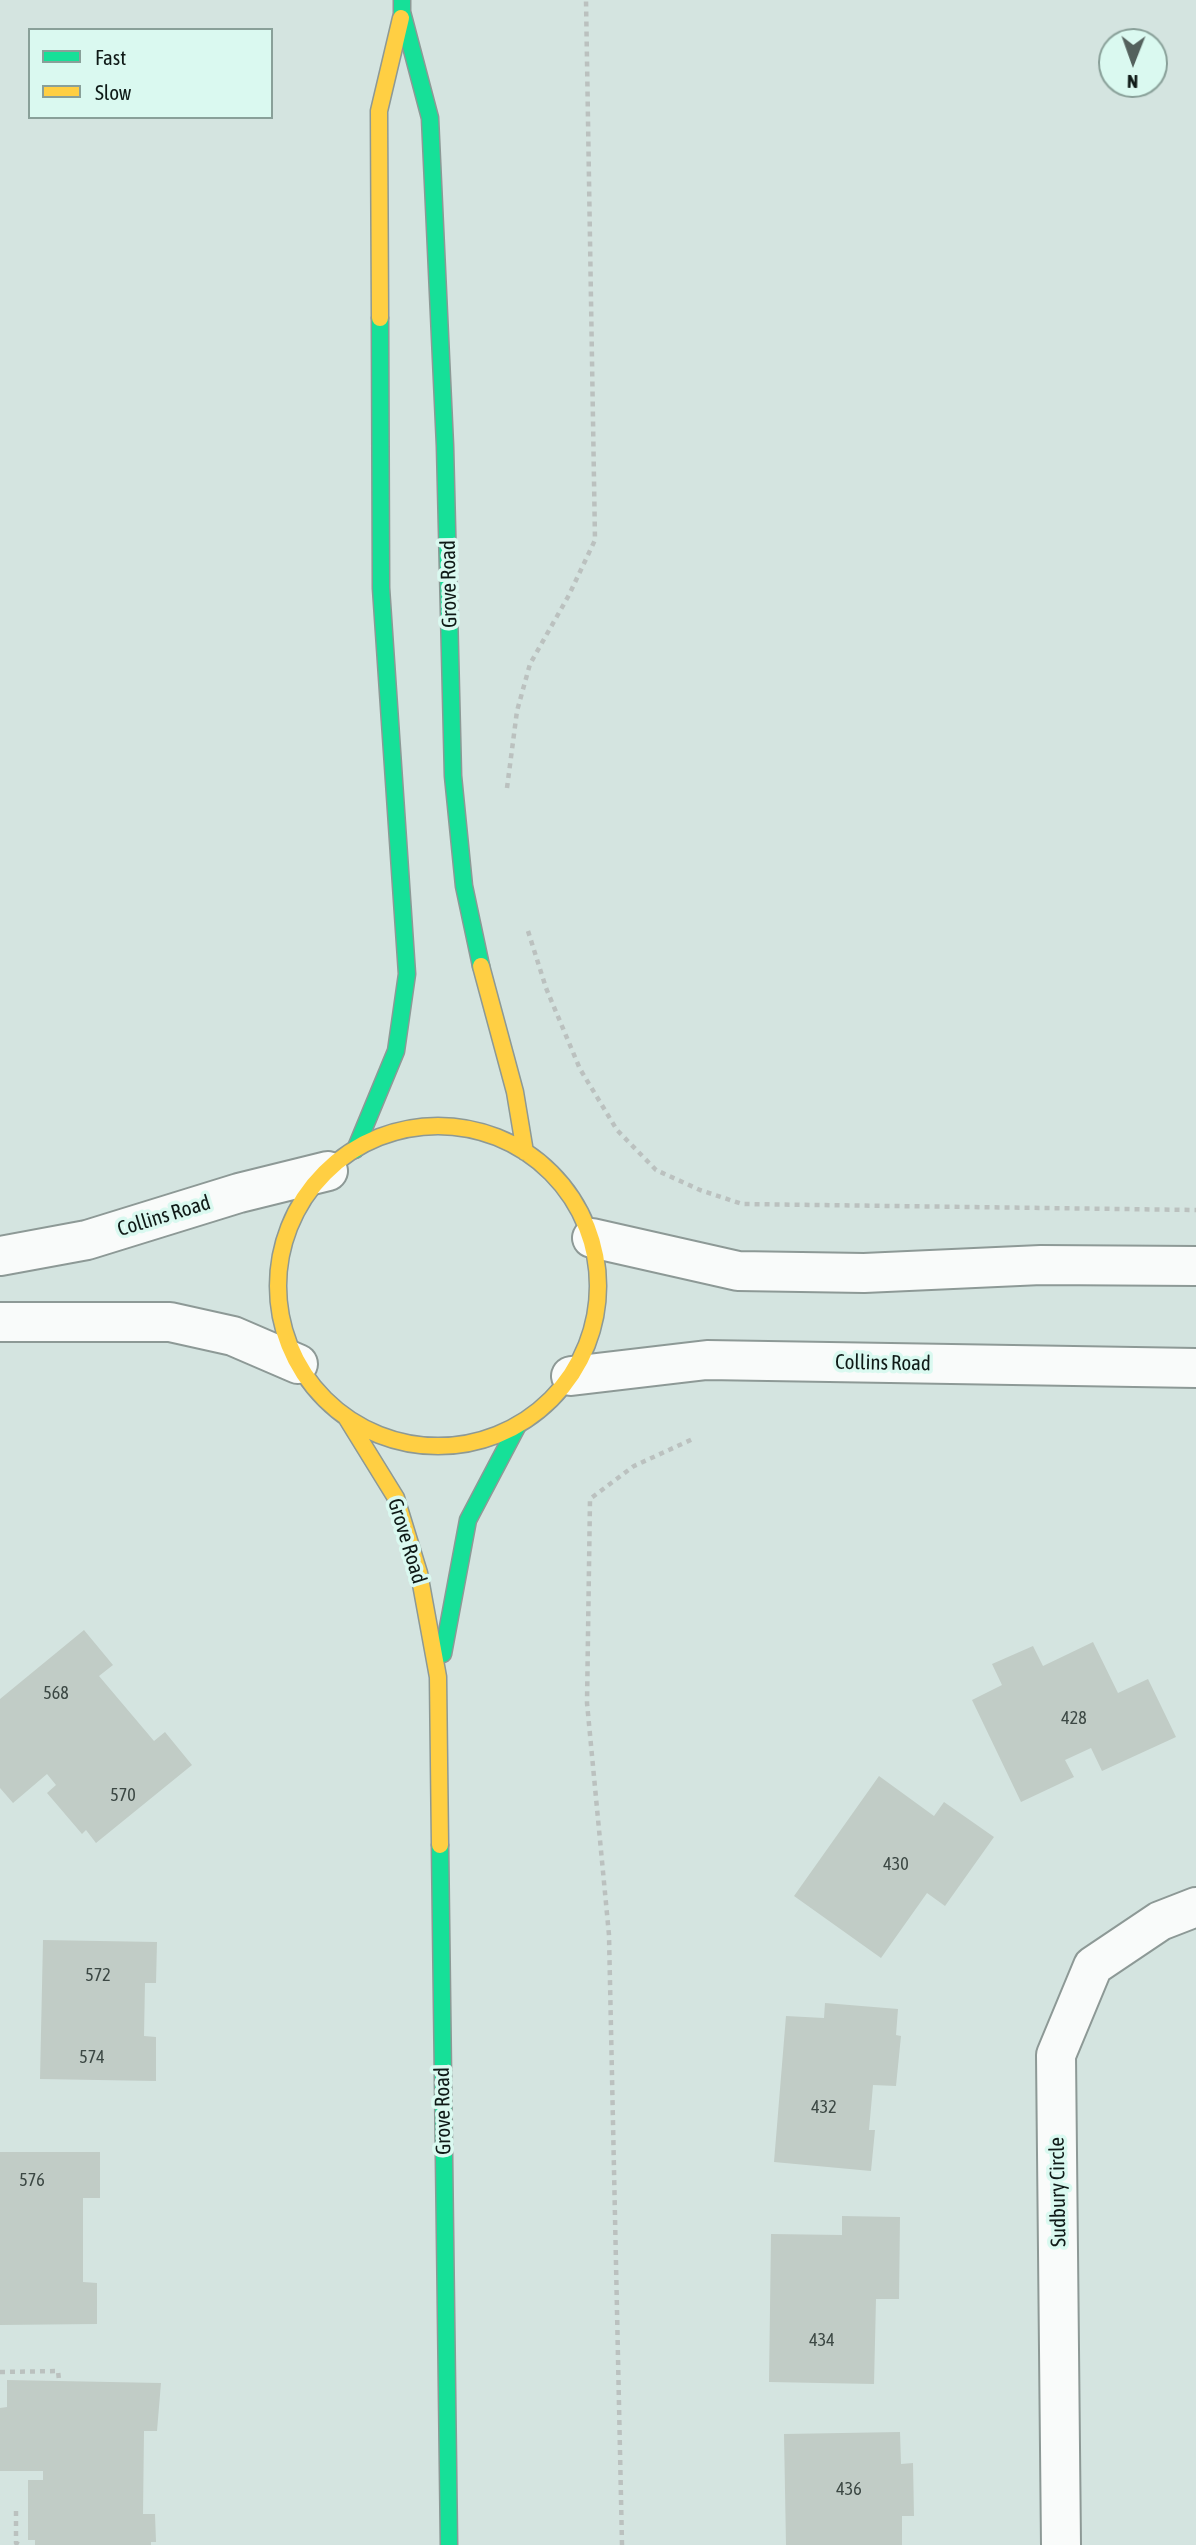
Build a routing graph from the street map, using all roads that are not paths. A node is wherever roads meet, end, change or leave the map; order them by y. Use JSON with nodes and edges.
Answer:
{"nodes":[{"id":1,"x":402,"y":6,"type":"edge"},
{"id":2,"x":525,"y":1152,"type":"junction"},
{"id":3,"x":341,"y":1160,"type":"junction"},
{"id":4,"x":592,"y":1237,"type":"junction"},
{"id":5,"x":0,"y":1256,"type":"edge"},
{"id":6,"x":1196,"y":1266,"type":"edge"},
{"id":7,"x":0,"y":1322,"type":"edge"},
{"id":8,"x":298,"y":1364,"type":"junction"},
{"id":9,"x":1196,"y":1368,"type":"edge"},
{"id":10,"x":571,"y":1376,"type":"junction"},
{"id":11,"x":346,"y":1417,"type":"junction"},
{"id":12,"x":519,"y":1425,"type":"junction"},
{"id":13,"x":438,"y":1677,"type":"junction"},
{"id":14,"x":1196,"y":1907,"type":"edge"},
{"id":15,"x":449,"y":2545,"type":"edge"},
{"id":16,"x":1061,"y":2545,"type":"edge"}],
"edges":[{"from":1,"to":2,"type":"street","name":"Grove Road"},
{"from":1,"to":3,"type":"street","name":"Grove Road"},
{"from":2,"to":3,"type":"street"},
{"from":2,"to":4,"type":"street"},
{"from":3,"to":5,"type":"street","name":"Collins Road"},
{"from":3,"to":8,"type":"street"},
{"from":4,"to":6,"type":"street"},
{"from":4,"to":10,"type":"street"},
{"from":7,"to":8,"type":"street"},
{"from":8,"to":11,"type":"street"},
{"from":9,"to":10,"type":"street","name":"Collins Road"},
{"from":10,"to":12,"type":"street"},
{"from":11,"to":12,"type":"street"},
{"from":11,"to":13,"type":"street","name":"Grove Road"},
{"from":12,"to":13,"type":"street","name":"Grove Road"},
{"from":13,"to":15,"type":"street","name":"Grove Road"},
{"from":14,"to":16,"type":"street","name":"Sudbury Circle"}]}
